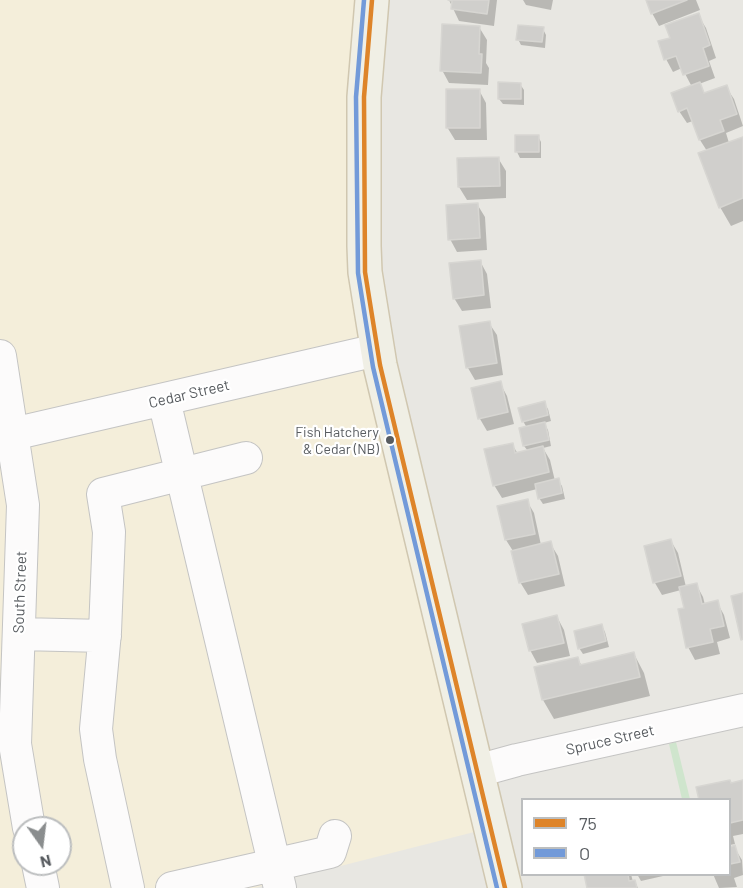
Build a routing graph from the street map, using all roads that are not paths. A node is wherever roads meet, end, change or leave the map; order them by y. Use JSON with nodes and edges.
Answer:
{"nodes":[{"id":1,"x":372,"y":0,"type":"edge"},
{"id":2,"x":377,"y":350,"type":"junction"},
{"id":3,"x":0,"y":356,"type":"edge"},
{"id":4,"x":164,"y":400,"type":"junction"},
{"id":5,"x":6,"y":437,"type":"edge"},
{"id":6,"x":246,"y":458,"type":"dead end"},
{"id":7,"x":182,"y":474,"type":"junction"},
{"id":8,"x":19,"y":634,"type":"junction"},
{"id":9,"x":105,"y":636,"type":"junction"},
{"id":10,"x":743,"y":710,"type":"edge"},
{"id":11,"x":477,"y":771,"type":"junction"},
{"id":12,"x":27,"y":816,"type":"edge"},
{"id":13,"x":335,"y":837,"type":"dead end"},
{"id":14,"x":278,"y":876,"type":"edge"},
{"id":15,"x":128,"y":888,"type":"edge"},
{"id":16,"x":172,"y":888,"type":"edge"},
{"id":17,"x":505,"y":888,"type":"edge"}],
"edges":[{"from":1,"to":2,"type":"main road"},
{"from":2,"to":4,"type":"street","name":"Cedar Street"},
{"from":2,"to":11,"type":"main road"},
{"from":3,"to":5,"type":"street","name":"South Street"},
{"from":4,"to":5,"type":"street","name":"Cedar Street"},
{"from":4,"to":7,"type":"street"},
{"from":5,"to":8,"type":"street","name":"South Street"},
{"from":6,"to":7,"type":"street"},
{"from":7,"to":9,"type":"street"},
{"from":7,"to":14,"type":"street"},
{"from":8,"to":9,"type":"street"},
{"from":8,"to":12,"type":"street","name":"South Street"},
{"from":9,"to":15,"type":"street"},
{"from":10,"to":11,"type":"street","name":"Spruce Street"},
{"from":11,"to":17,"type":"main road"},
{"from":13,"to":14,"type":"street"},
{"from":14,"to":16,"type":"street"}]}
